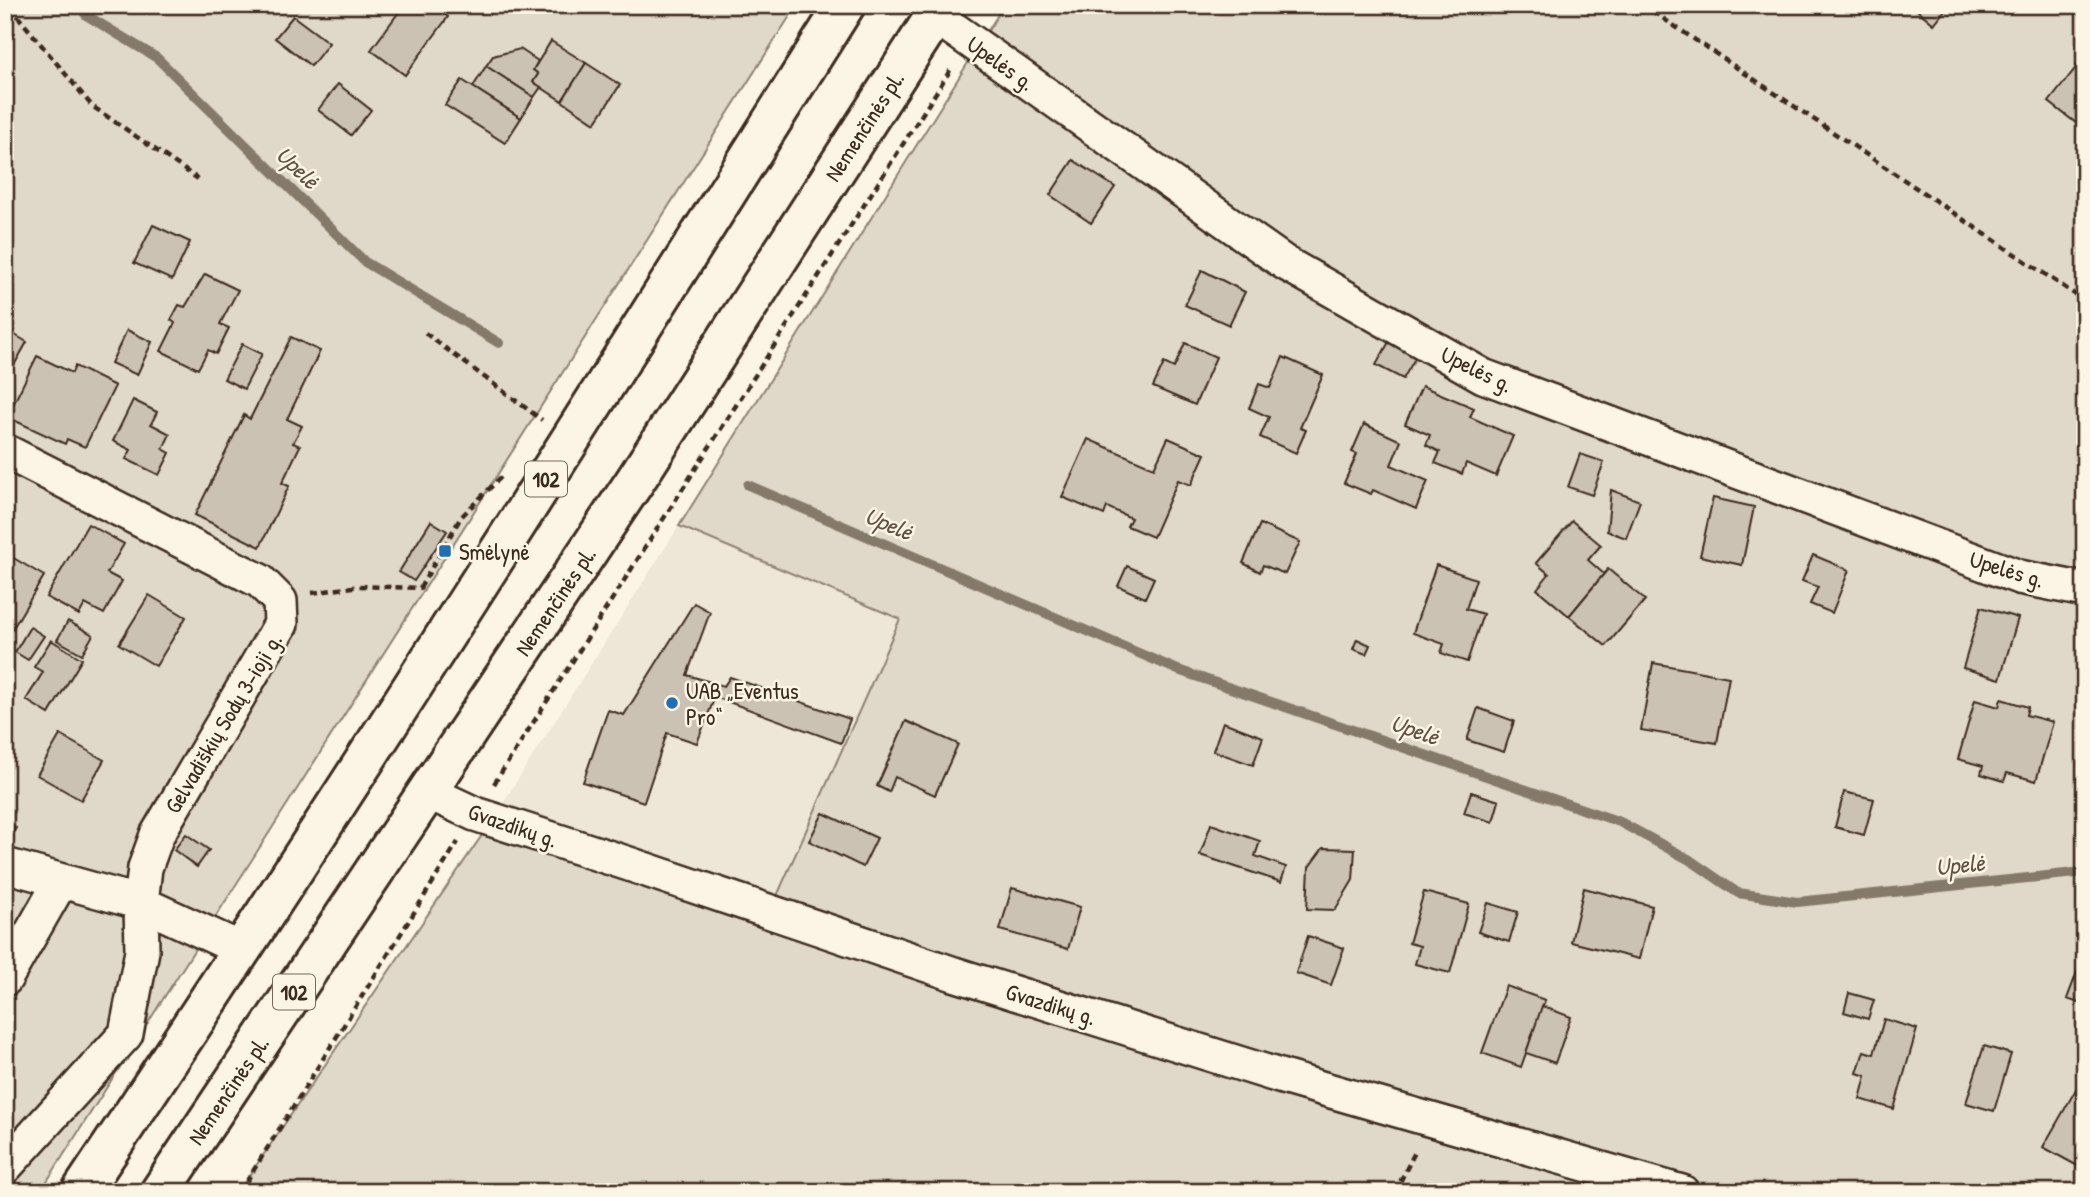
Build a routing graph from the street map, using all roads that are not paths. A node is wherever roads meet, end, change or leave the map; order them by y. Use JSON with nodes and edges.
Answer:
{"nodes":[{"id":1,"x":845,"y":5,"type":"edge"},
{"id":2,"x":938,"y":11,"type":"edge"},
{"id":3,"x":5,"y":451,"type":"edge"},
{"id":4,"x":2085,"y":590,"type":"edge"},
{"id":5,"x":428,"y":792,"type":"junction"},
{"id":6,"x":5,"y":865,"type":"edge"},
{"id":7,"x":61,"y":881,"type":"junction"},
{"id":8,"x":141,"y":903,"type":"junction"},
{"id":9,"x":243,"y":950,"type":"junction"},
{"id":10,"x":5,"y":979,"type":"edge"},
{"id":11,"x":5,"y":1167,"type":"edge"},
{"id":12,"x":82,"y":1192,"type":"edge"},
{"id":13,"x":160,"y":1192,"type":"edge"},
{"id":14,"x":1682,"y":1192,"type":"edge"}],
"edges":[{"from":1,"to":9,"type":"main road","number":"102"},
{"from":2,"to":4,"type":"street","name":"Upelės g."},
{"from":2,"to":5,"type":"main road","name":"Nemenčinės pl.","number":"102"},
{"from":3,"to":8,"type":"street","name":"Gelvadiškių Sodų 3-ioji g."},
{"from":5,"to":13,"type":"main road","name":"Nemenčinės pl.","number":"102"},
{"from":5,"to":14,"type":"street","name":"Gvazdikų g."},
{"from":6,"to":7,"type":"street"},
{"from":7,"to":8,"type":"street"},
{"from":7,"to":10,"type":"street"},
{"from":8,"to":9,"type":"street"},
{"from":8,"to":11,"type":"street","name":"Gelvadiškių Sodų 3-ioji g."},
{"from":9,"to":12,"type":"main road","number":"102"}]}
